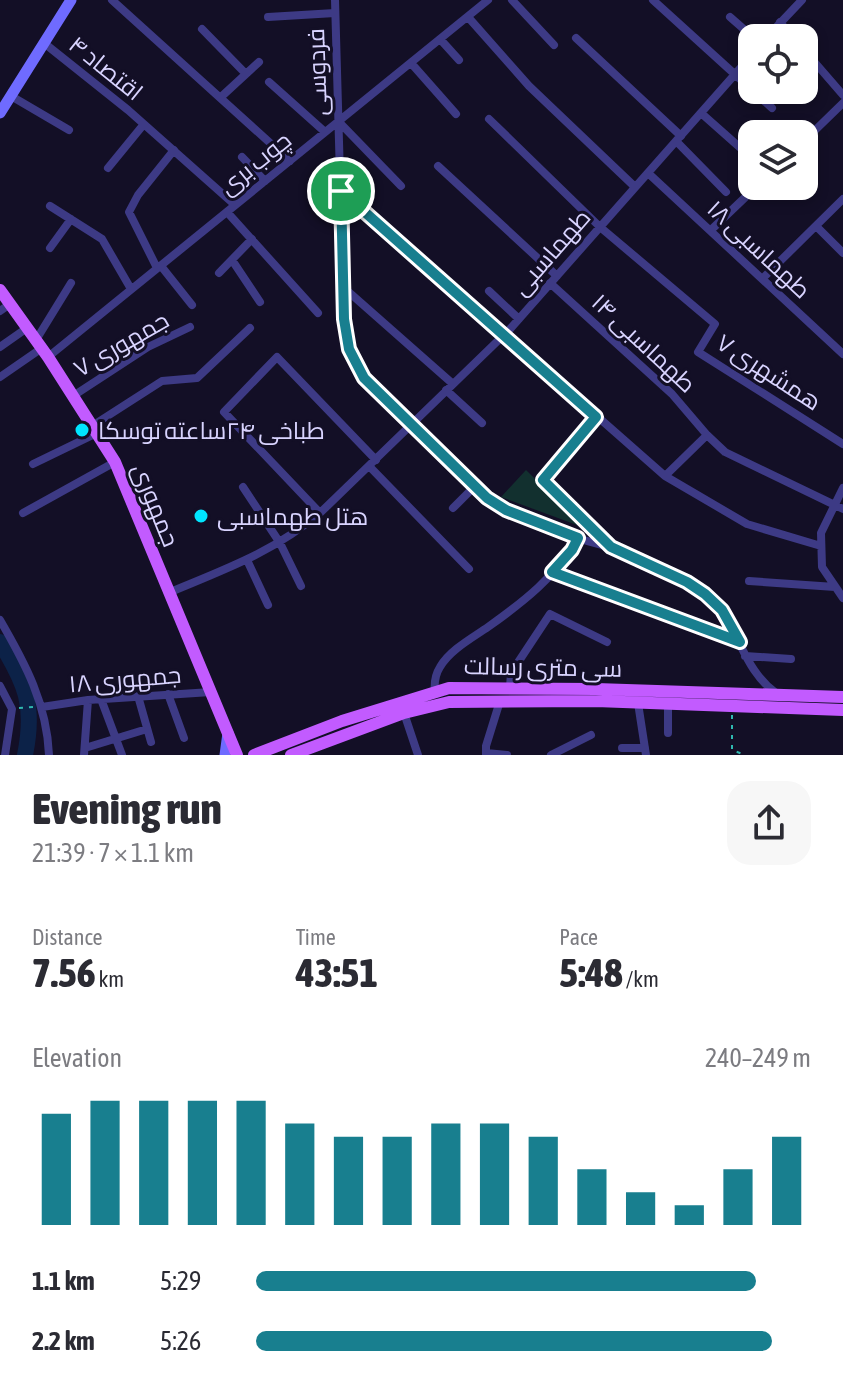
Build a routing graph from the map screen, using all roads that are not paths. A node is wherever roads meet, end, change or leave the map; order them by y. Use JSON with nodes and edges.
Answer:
{"nodes":[{"id":1,"x":71,"y":0,"type":"edge"},
{"id":2,"x":112,"y":0,"type":"edge"},
{"id":3,"x":335,"y":0,"type":"edge"},
{"id":4,"x":488,"y":0,"type":"edge"},
{"id":5,"x":512,"y":0,"type":"edge"},
{"id":6,"x":653,"y":0,"type":"edge"},
{"id":7,"x":802,"y":0,"type":"edge"},
{"id":8,"x":335,"y":13,"type":"junction"},
{"id":9,"x":268,"y":17,"type":"dead end"},
{"id":10,"x":468,"y":17,"type":"junction"},
{"id":11,"x":730,"y":17,"type":"dead end"},
{"id":12,"x":780,"y":22,"type":"edge"},
{"id":13,"x":738,"y":24,"type":"edge"},
{"id":14,"x":202,"y":29,"type":"dead end"},
{"id":15,"x":576,"y":38,"type":"dead end"},
{"id":16,"x":440,"y":39,"type":"junction"},
{"id":17,"x":44,"y":43,"type":"junction"},
{"id":18,"x":554,"y":45,"type":"dead end"},
{"id":19,"x":459,"y":60,"type":"dead end"},
{"id":20,"x":259,"y":62,"type":"dead end"},
{"id":21,"x":411,"y":63,"type":"junction"},
{"id":22,"x":818,"y":66,"type":"edge"},
{"id":23,"x":738,"y":71,"type":"edge"},
{"id":24,"x":246,"y":74,"type":"junction"},
{"id":25,"x":734,"y":75,"type":"junction"},
{"id":26,"x":269,"y":82,"type":"dead end"},
{"id":27,"x":843,"y":95,"type":"edge"},
{"id":28,"x":11,"y":96,"type":"junction"},
{"id":29,"x":221,"y":97,"type":"junction"},
{"id":30,"x":843,"y":103,"type":"edge"},
{"id":31,"x":772,"y":108,"type":"dead end"},
{"id":32,"x":0,"y":113,"type":"edge"},
{"id":33,"x":701,"y":113,"type":"junction"},
{"id":34,"x":456,"y":114,"type":"dead end"},
{"id":35,"x":489,"y":119,"type":"dead end"},
{"id":36,"x":338,"y":121,"type":"junction"},
{"id":37,"x":144,"y":124,"type":"junction"},
{"id":38,"x":818,"y":127,"type":"edge"},
{"id":39,"x":69,"y":130,"type":"dead end"},
{"id":40,"x":325,"y":132,"type":"junction"},
{"id":41,"x":678,"y":138,"type":"junction"},
{"id":42,"x":738,"y":146,"type":"edge"},
{"id":43,"x":174,"y":150,"type":"junction"},
{"id":44,"x":242,"y":157,"type":"dead end"},
{"id":45,"x":290,"y":161,"type":"junction"},
{"id":46,"x":438,"y":166,"type":"dead end"},
{"id":47,"x":108,"y":168,"type":"dead end"},
{"id":48,"x":648,"y":173,"type":"junction"},
{"id":49,"x":265,"y":181,"type":"junction"},
{"id":50,"x":401,"y":186,"type":"dead end"},
{"id":51,"x":635,"y":187,"type":"junction"},
{"id":52,"x":341,"y":191,"type":"junction"},
{"id":53,"x":726,"y":192,"type":"dead end"},
{"id":54,"x":843,"y":199,"type":"edge"},
{"id":55,"x":742,"y":200,"type":"edge"},
{"id":56,"x":235,"y":205,"type":"junction"},
{"id":57,"x":50,"y":206,"type":"dead end"},
{"id":58,"x":227,"y":212,"type":"junction"},
{"id":59,"x":71,"y":219,"type":"junction"},
{"id":60,"x":816,"y":226,"type":"junction"},
{"id":61,"x":600,"y":227,"type":"junction"},
{"id":62,"x":711,"y":230,"type":"junction"},
{"id":63,"x":252,"y":239,"type":"junction"},
{"id":64,"x":50,"y":248,"type":"dead end"},
{"id":65,"x":843,"y":253,"type":"edge"},
{"id":66,"x":232,"y":260,"type":"junction"},
{"id":67,"x":159,"y":267,"type":"junction"},
{"id":68,"x":219,"y":273,"type":"dead end"},
{"id":69,"x":762,"y":279,"type":"junction"},
{"id":70,"x":553,"y":280,"type":"junction"},
{"id":71,"x":71,"y":283,"type":"dead end"},
{"id":72,"x":343,"y":287,"type":"junction"},
{"id":73,"x":131,"y":289,"type":"junction"},
{"id":74,"x":0,"y":290,"type":"edge"},
{"id":75,"x":489,"y":291,"type":"dead end"},
{"id":76,"x":260,"y":302,"type":"dead end"},
{"id":77,"x":192,"y":305,"type":"dead end"},
{"id":78,"x":5,"y":308,"type":"edge"},
{"id":79,"x":318,"y":313,"type":"dead end"},
{"id":80,"x":519,"y":319,"type":"junction"},
{"id":81,"x":190,"y":327,"type":"dead end"},
{"id":82,"x":27,"y":328,"type":"junction"},
{"id":83,"x":250,"y":328,"type":"dead end"},
{"id":84,"x":503,"y":336,"type":"junction"},
{"id":85,"x":0,"y":347,"type":"edge"},
{"id":86,"x":42,"y":348,"type":"junction"},
{"id":87,"x":843,"y":354,"type":"edge"},
{"id":88,"x":0,"y":377,"type":"edge"},
{"id":89,"x":450,"y":387,"type":"junction"},
{"id":90,"x":73,"y":396,"type":"junction"},
{"id":91,"x":596,"y":417,"type":"junction"},
{"id":92,"x":482,"y":423,"type":"dead end"},
{"id":93,"x":411,"y":424,"type":"junction"},
{"id":94,"x":94,"y":429,"type":"junction"},
{"id":95,"x":707,"y":435,"type":"junction"},
{"id":96,"x":843,"y":444,"type":"edge"},
{"id":97,"x":115,"y":462,"type":"junction"},
{"id":98,"x":373,"y":463,"type":"junction"},
{"id":99,"x":33,"y":464,"type":"dead end"},
{"id":100,"x":665,"y":476,"type":"junction"},
{"id":101,"x":475,"y":486,"type":"junction"},
{"id":102,"x":243,"y":487,"type":"dead end"},
{"id":103,"x":843,"y":488,"type":"edge"},
{"id":104,"x":839,"y":506,"type":"edge"},
{"id":105,"x":453,"y":508,"type":"dead end"},
{"id":106,"x":23,"y":513,"type":"dead end"},
{"id":107,"x":320,"y":513,"type":"junction"},
{"id":108,"x":578,"y":538,"type":"junction"},
{"id":109,"x":280,"y":543,"type":"junction"},
{"id":110,"x":821,"y":546,"type":"junction"},
{"id":111,"x":611,"y":547,"type":"junction"},
{"id":112,"x":247,"y":560,"type":"junction"},
{"id":113,"x":469,"y":569,"type":"dead end"},
{"id":114,"x":552,"y":572,"type":"junction"},
{"id":115,"x":749,"y":581,"type":"dead end"},
{"id":116,"x":301,"y":586,"type":"dead end"},
{"id":117,"x":835,"y":587,"type":"junction"},
{"id":118,"x":168,"y":593,"type":"junction"},
{"id":119,"x":843,"y":598,"type":"edge"},
{"id":120,"x":268,"y":605,"type":"dead end"},
{"id":121,"x":0,"y":620,"type":"edge"},
{"id":122,"x":607,"y":642,"type":"dead end"},
{"id":123,"x":740,"y":642,"type":"junction"},
{"id":124,"x":745,"y":656,"type":"junction"},
{"id":125,"x":791,"y":659,"type":"dead end"},
{"id":126,"x":0,"y":686,"type":"edge"},
{"id":127,"x":510,"y":687,"type":"junction"},
{"id":128,"x":211,"y":692,"type":"junction"},
{"id":129,"x":435,"y":692,"type":"junction"},
{"id":130,"x":168,"y":694,"type":"junction"},
{"id":131,"x":596,"y":695,"type":"junction"},
{"id":132,"x":138,"y":696,"type":"junction"},
{"id":133,"x":780,"y":696,"type":"junction"},
{"id":134,"x":843,"y":697,"type":"edge"},
{"id":135,"x":101,"y":699,"type":"junction"},
{"id":136,"x":88,"y":700,"type":"junction"},
{"id":137,"x":500,"y":700,"type":"junction"},
{"id":138,"x":638,"y":703,"type":"junction"},
{"id":139,"x":668,"y":704,"type":"junction"},
{"id":140,"x":42,"y":707,"type":"junction"},
{"id":141,"x":843,"y":710,"type":"edge"},
{"id":142,"x":404,"y":713,"type":"junction"},
{"id":143,"x":147,"y":729,"type":"junction"},
{"id":144,"x":228,"y":732,"type":"junction"},
{"id":145,"x":668,"y":733,"type":"dead end"},
{"id":146,"x":591,"y":735,"type":"dead end"},
{"id":147,"x":116,"y":738,"type":"junction"},
{"id":148,"x":184,"y":738,"type":"dead end"},
{"id":149,"x":151,"y":742,"type":"dead end"},
{"id":150,"x":622,"y":748,"type":"dead end"},
{"id":151,"x":85,"y":751,"type":"edge"},
{"id":152,"x":645,"y":752,"type":"edge"},
{"id":153,"x":486,"y":754,"type":"edge"},
{"id":154,"x":5,"y":755,"type":"edge"},
{"id":155,"x":49,"y":755,"type":"edge"},
{"id":156,"x":122,"y":755,"type":"edge"},
{"id":157,"x":225,"y":755,"type":"edge"},
{"id":158,"x":237,"y":755,"type":"edge"},
{"id":159,"x":254,"y":755,"type":"edge"},
{"id":160,"x":291,"y":755,"type":"edge"},
{"id":161,"x":418,"y":755,"type":"edge"},
{"id":162,"x":507,"y":755,"type":"edge"},
{"id":163,"x":551,"y":755,"type":"edge"}],
"edges":[{"from":1,"to":17,"type":"main road"},
{"from":2,"to":29,"type":"street"},
{"from":3,"to":8,"type":"street","name":"فردوسی"},
{"from":4,"to":10,"type":"street","name":"چوب بری"},
{"from":5,"to":18,"type":"street"},
{"from":6,"to":25,"type":"street"},
{"from":7,"to":12,"type":"street"},
{"from":8,"to":9,"type":"street"},
{"from":8,"to":36,"type":"street","name":"فردوسی"},
{"from":10,"to":16,"type":"street","name":"چوب بری"},
{"from":10,"to":51,"type":"street"},
{"from":11,"to":13,"type":"street"},
{"from":14,"to":24,"type":"street"},
{"from":15,"to":41,"type":"street"},
{"from":16,"to":19,"type":"street"},
{"from":16,"to":21,"type":"street","name":"چوب بری"},
{"from":17,"to":28,"type":"main road"},
{"from":17,"to":37,"type":"street","name":"۴ اقتصاد"},
{"from":20,"to":24,"type":"street"},
{"from":21,"to":34,"type":"street"},
{"from":21,"to":36,"type":"street","name":"چوب بری"},
{"from":22,"to":27,"type":"street"},
{"from":23,"to":25,"type":"street","name":"طهماسبی"},
{"from":24,"to":29,"type":"street"},
{"from":25,"to":31,"type":"street"},
{"from":25,"to":33,"type":"street","name":"طهماسبی"},
{"from":26,"to":40,"type":"street"},
{"from":28,"to":32,"type":"main road"},
{"from":28,"to":39,"type":"street"},
{"from":29,"to":45,"type":"street"},
{"from":30,"to":38,"type":"street"},
{"from":33,"to":41,"type":"street","name":"طهماسبی"},
{"from":33,"to":42,"type":"street"},
{"from":35,"to":61,"type":"street"},
{"from":36,"to":40,"type":"street","name":"چوب بری"},
{"from":36,"to":50,"type":"street"},
{"from":36,"to":52,"type":"street","name":"فردوسی"},
{"from":37,"to":43,"type":"street","name":"۴ اقتصاد"},
{"from":37,"to":47,"type":"street"},
{"from":40,"to":45,"type":"street","name":"چوب بری"},
{"from":41,"to":48,"type":"street","name":"طهماسبی"},
{"from":41,"to":53,"type":"street"},
{"from":43,"to":56,"type":"street","name":"۴ اقتصاد"},
{"from":43,"to":67,"type":"street"},
{"from":44,"to":49,"type":"street"},
{"from":45,"to":49,"type":"street","name":"چوب بری"},
{"from":46,"to":70,"type":"street","name":"۱۴ طهماسبی"},
{"from":48,"to":51,"type":"street","name":"طهماسبی"},
{"from":48,"to":62,"type":"street","name":"۱۸ طهماسبی"},
{"from":49,"to":56,"type":"street","name":"چوب بری"},
{"from":51,"to":61,"type":"street","name":"طهماسبی"},
{"from":52,"to":72,"type":"street","name":"فردوسی"},
{"from":52,"to":84,"type":"street"},
{"from":54,"to":60,"type":"street"},
{"from":55,"to":62,"type":"street"},
{"from":56,"to":58,"type":"street","name":"چوب بری"},
{"from":57,"to":59,"type":"street"},
{"from":58,"to":63,"type":"street"},
{"from":58,"to":67,"type":"street","name":"چوب بری"},
{"from":59,"to":64,"type":"street"},
{"from":59,"to":73,"type":"street"},
{"from":60,"to":65,"type":"street"},
{"from":60,"to":69,"type":"street"},
{"from":61,"to":70,"type":"street","name":"طهماسبی"},
{"from":61,"to":96,"type":"street","name":"۷ همشهری"},
{"from":62,"to":69,"type":"street","name":"۱۸ طهماسبی"},
{"from":63,"to":66,"type":"street"},
{"from":63,"to":79,"type":"street"},
{"from":66,"to":68,"type":"street"},
{"from":66,"to":76,"type":"street"},
{"from":67,"to":73,"type":"street","name":"چوب بری"},
{"from":67,"to":77,"type":"street"},
{"from":69,"to":87,"type":"street","name":"۱۸ طهماسبی"},
{"from":70,"to":80,"type":"street","name":"طهماسبی"},
{"from":70,"to":95,"type":"street","name":"۱۴ طهماسبی"},
{"from":71,"to":86,"type":"street"},
{"from":72,"to":89,"type":"street"},
{"from":72,"to":93,"type":"street","name":"فردوسی"},
{"from":73,"to":86,"type":"street","name":"چوب بری"},
{"from":74,"to":78,"type":"main road","name":"جمهوری"},
{"from":75,"to":80,"type":"street"},
{"from":78,"to":82,"type":"main road","name":"جمهوری"},
{"from":80,"to":84,"type":"street","name":"طهماسبی"},
{"from":81,"to":90,"type":"street","name":"۷ جمهوری"},
{"from":82,"to":85,"type":"street"},
{"from":82,"to":86,"type":"main road","name":"جمهوری"},
{"from":83,"to":94,"type":"street"},
{"from":84,"to":89,"type":"street","name":"طهماسبی"},
{"from":84,"to":91,"type":"street"},
{"from":86,"to":88,"type":"street","name":"چوب بری"},
{"from":86,"to":90,"type":"main road","name":"جمهوری"},
{"from":89,"to":92,"type":"street"},
{"from":89,"to":93,"type":"street","name":"طهماسبی"},
{"from":90,"to":94,"type":"main road","name":"جمهوری"},
{"from":91,"to":100,"type":"street"},
{"from":91,"to":111,"type":"street"},
{"from":93,"to":98,"type":"street","name":"طهماسبی"},
{"from":93,"to":101,"type":"street","name":"فردوسی"},
{"from":94,"to":97,"type":"main road","name":"جمهوری"},
{"from":94,"to":99,"type":"street"},
{"from":95,"to":100,"type":"street"},
{"from":95,"to":104,"type":"street","name":"۱۴ طهماسبی"},
{"from":97,"to":106,"type":"street"},
{"from":97,"to":118,"type":"main road","name":"جمهوری"},
{"from":98,"to":107,"type":"street","name":"طهماسبی"},
{"from":98,"to":107,"type":"street"},
{"from":98,"to":113,"type":"street"},
{"from":100,"to":110,"type":"street"},
{"from":101,"to":105,"type":"street"},
{"from":101,"to":108,"type":"street","name":"فردوسی"},
{"from":102,"to":109,"type":"street"},
{"from":103,"to":104,"type":"street"},
{"from":104,"to":110,"type":"street"},
{"from":107,"to":109,"type":"street","name":"طهماسبی"},
{"from":108,"to":111,"type":"street","name":"فردوسی"},
{"from":108,"to":114,"type":"street"},
{"from":109,"to":112,"type":"street","name":"طهماسبی"},
{"from":109,"to":116,"type":"street"},
{"from":110,"to":117,"type":"street"},
{"from":111,"to":123,"type":"street"},
{"from":112,"to":118,"type":"street","name":"طهماسبی"},
{"from":112,"to":120,"type":"street"},
{"from":114,"to":123,"type":"street"},
{"from":114,"to":129,"type":"street"},
{"from":115,"to":117,"type":"street"},
{"from":117,"to":119,"type":"street"},
{"from":118,"to":128,"type":"main road","name":"جمهوری"},
{"from":121,"to":140,"type":"street"},
{"from":122,"to":127,"type":"street"},
{"from":123,"to":124,"type":"street"},
{"from":124,"to":125,"type":"street"},
{"from":124,"to":133,"type":"street"},
{"from":126,"to":154,"type":"street"},
{"from":127,"to":129,"type":"main road","name":"سی متری رسالت"},
{"from":127,"to":131,"type":"main road","name":"سی متری رسالت"},
{"from":128,"to":130,"type":"street","name":"جمهوری ۱۸"},
{"from":128,"to":144,"type":"main road","name":"جمهوری"},
{"from":129,"to":159,"type":"main road","name":"سی متری رسالت"},
{"from":130,"to":132,"type":"street","name":"جمهوری ۱۸"},
{"from":130,"to":148,"type":"street"},
{"from":131,"to":133,"type":"main road","name":"سی متری رسالت"},
{"from":131,"to":137,"type":"main road","name":"سی متری رسالت"},
{"from":131,"to":138,"type":"main road","name":"سی متری رسالت"},
{"from":132,"to":135,"type":"street","name":"جمهوری ۱۸"},
{"from":132,"to":143,"type":"street"},
{"from":133,"to":134,"type":"main road","name":"سی متری رسالت"},
{"from":135,"to":136,"type":"street","name":"جمهوری ۱۸"},
{"from":135,"to":147,"type":"street"},
{"from":136,"to":140,"type":"street","name":"جمهوری ۱۸"},
{"from":136,"to":151,"type":"street"},
{"from":137,"to":142,"type":"main road","name":"سی متری رسالت"},
{"from":137,"to":153,"type":"street"},
{"from":138,"to":139,"type":"main road","name":"سی متری رسالت"},
{"from":138,"to":152,"type":"street"},
{"from":139,"to":141,"type":"main road","name":"سی متری رسالت"},
{"from":139,"to":145,"type":"street"},
{"from":140,"to":155,"type":"street"},
{"from":142,"to":160,"type":"main road","name":"سی متری رسالت"},
{"from":142,"to":161,"type":"street"},
{"from":143,"to":147,"type":"street"},
{"from":143,"to":149,"type":"street"},
{"from":144,"to":157,"type":"main road"},
{"from":144,"to":158,"type":"main road","name":"جمهوری"},
{"from":146,"to":163,"type":"street"},
{"from":147,"to":151,"type":"street"},
{"from":147,"to":156,"type":"street"},
{"from":150,"to":152,"type":"street"},
{"from":153,"to":162,"type":"street"}]}
